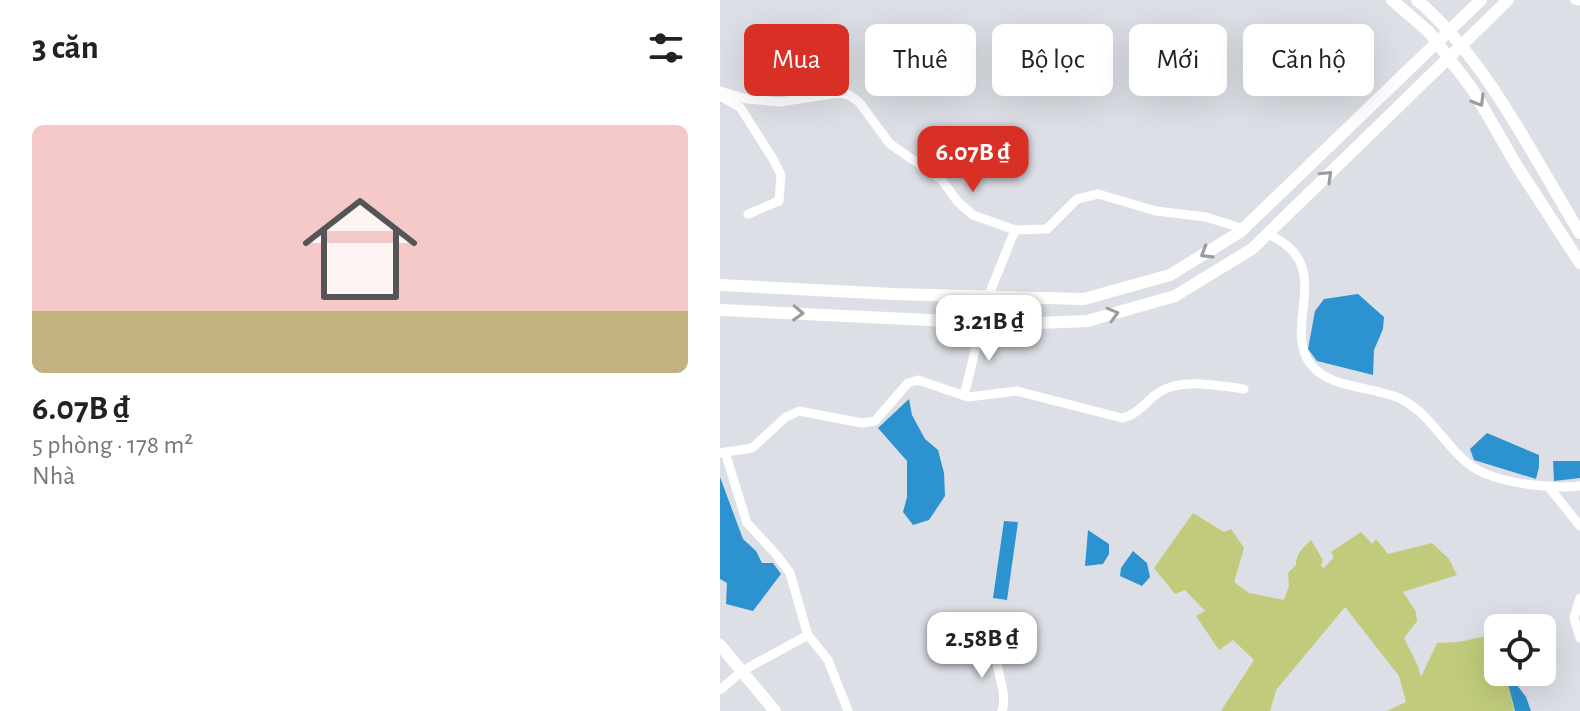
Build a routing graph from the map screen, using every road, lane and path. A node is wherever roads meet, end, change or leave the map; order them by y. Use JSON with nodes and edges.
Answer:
{"nodes":[{"id":1,"x":1392,"y":0,"type":"edge"},
{"id":2,"x":1417,"y":0,"type":"edge"},
{"id":3,"x":1481,"y":0,"type":"edge"},
{"id":4,"x":1508,"y":0,"type":"edge"},
{"id":5,"x":1449,"y":31,"type":"junction"},
{"id":6,"x":1438,"y":44,"type":"junction"},
{"id":7,"x":1461,"y":46,"type":"junction"},
{"id":8,"x":1448,"y":58,"type":"junction"},
{"id":9,"x":720,"y":94,"type":"edge"},
{"id":10,"x":748,"y":214,"type":"dead end"},
{"id":11,"x":1244,"y":229,"type":"junction"},
{"id":12,"x":1015,"y":230,"type":"junction"},
{"id":13,"x":1580,"y":233,"type":"edge"},
{"id":14,"x":1267,"y":234,"type":"junction"},
{"id":15,"x":1580,"y":263,"type":"edge"},
{"id":16,"x":720,"y":285,"type":"edge"},
{"id":17,"x":988,"y":297,"type":"junction"},
{"id":18,"x":720,"y":310,"type":"edge"},
{"id":19,"x":982,"y":322,"type":"junction"},
{"id":20,"x":1244,"y":389,"type":"dead end"},
{"id":21,"x":964,"y":396,"type":"junction"},
{"id":22,"x":723,"y":453,"type":"edge"},
{"id":23,"x":1548,"y":486,"type":"junction"},
{"id":24,"x":1580,"y":486,"type":"edge"},
{"id":25,"x":1580,"y":526,"type":"edge"},
{"id":26,"x":1580,"y":598,"type":"edge"},
{"id":27,"x":808,"y":636,"type":"junction"},
{"id":28,"x":1580,"y":638,"type":"edge"},
{"id":29,"x":720,"y":645,"type":"edge"},
{"id":30,"x":1011,"y":650,"type":"dead end"},
{"id":31,"x":957,"y":653,"type":"dead end"},
{"id":32,"x":996,"y":653,"type":"junction"},
{"id":33,"x":742,"y":671,"type":"junction"},
{"id":34,"x":720,"y":690,"type":"edge"},
{"id":35,"x":775,"y":711,"type":"edge"},
{"id":36,"x":848,"y":711,"type":"edge"},
{"id":37,"x":1002,"y":711,"type":"edge"}],
"edges":[{"from":1,"to":6,"type":"main road"},
{"from":2,"to":5,"type":"main road"},
{"from":3,"to":5,"type":"main road"},
{"from":4,"to":7,"type":"main road"},
{"from":5,"to":6,"type":"main road"},
{"from":5,"to":7,"type":"main road"},
{"from":6,"to":8,"type":"main road"},
{"from":6,"to":11,"type":"main road"},
{"from":7,"to":8,"type":"main road"},
{"from":7,"to":13,"type":"main road"},
{"from":14,"to":8,"type":"main road","one_way":true},
{"from":8,"to":15,"type":"main road","one_way":true},
{"from":9,"to":10,"type":"street"},
{"from":9,"to":12,"type":"street"},
{"from":11,"to":12,"type":"street"},
{"from":11,"to":17,"type":"main road","one_way":true},
{"from":12,"to":17,"type":"street"},
{"from":19,"to":14,"type":"main road","one_way":true},
{"from":14,"to":23,"type":"street"},
{"from":16,"to":17,"type":"main road"},
{"from":18,"to":19,"type":"main road","one_way":true},
{"from":19,"to":21,"type":"street"},
{"from":20,"to":21,"type":"street"},
{"from":21,"to":22,"type":"street"},
{"from":22,"to":27,"type":"street"},
{"from":23,"to":24,"type":"street"},
{"from":23,"to":25,"type":"street"},
{"from":26,"to":28,"type":"street"},
{"from":27,"to":33,"type":"street"},
{"from":27,"to":36,"type":"street"},
{"from":29,"to":33,"type":"main road"},
{"from":30,"to":32,"type":"street"},
{"from":31,"to":32,"type":"street"},
{"from":32,"to":37,"type":"street"},
{"from":33,"to":34,"type":"street"},
{"from":33,"to":35,"type":"main road"}]}
